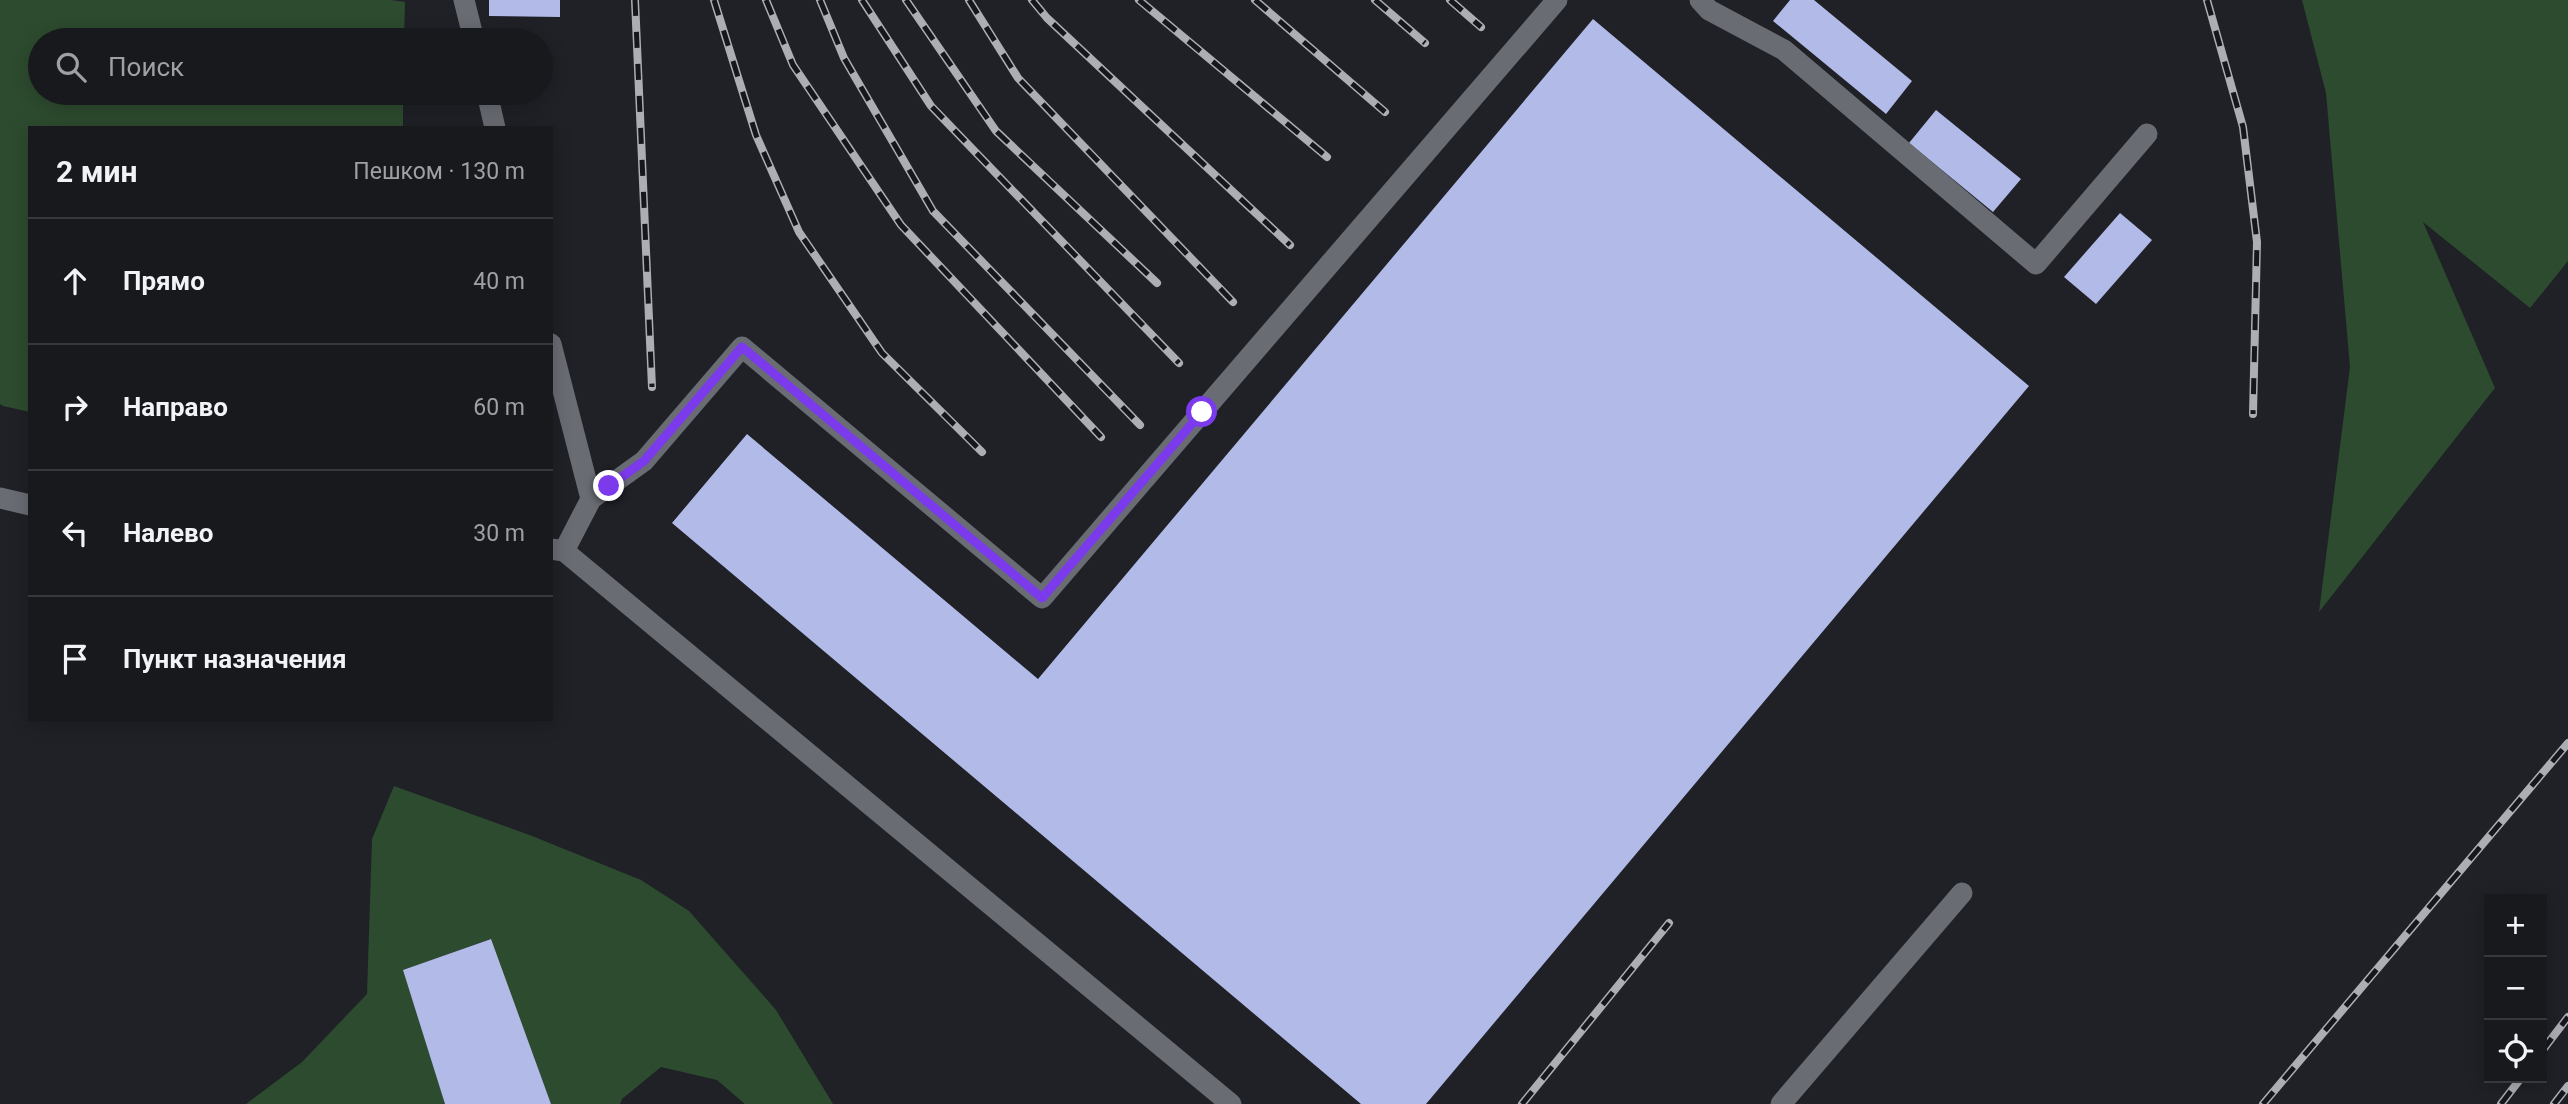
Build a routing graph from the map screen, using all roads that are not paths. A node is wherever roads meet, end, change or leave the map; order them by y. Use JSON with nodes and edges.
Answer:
{"nodes":[{"id":1,"x":464,"y":0,"type":"edge"},
{"id":2,"x":1557,"y":0,"type":"edge"},
{"id":3,"x":1700,"y":0,"type":"edge"},
{"id":4,"x":471,"y":28,"type":"edge"},
{"id":5,"x":490,"y":105,"type":"edge"},
{"id":6,"x":495,"y":126,"type":"edge"},
{"id":7,"x":2147,"y":134,"type":"dead end"},
{"id":8,"x":553,"y":352,"type":"edge"},
{"id":9,"x":0,"y":498,"type":"edge"},
{"id":10,"x":592,"y":499,"type":"junction"},
{"id":11,"x":28,"y":505,"type":"edge"},
{"id":12,"x":558,"y":550,"type":"edge"},
{"id":13,"x":1962,"y":893,"type":"dead end"},
{"id":14,"x":1231,"y":1104,"type":"edge"},
{"id":15,"x":1781,"y":1104,"type":"edge"}],
"edges":[{"from":1,"to":4,"type":"lane"},
{"from":2,"to":10,"type":"lane"},
{"from":3,"to":7,"type":"lane"},
{"from":5,"to":6,"type":"lane"},
{"from":8,"to":10,"type":"lane"},
{"from":9,"to":11,"type":"lane"},
{"from":10,"to":12,"type":"lane"},
{"from":12,"to":14,"type":"lane"},
{"from":13,"to":15,"type":"lane"}]}
